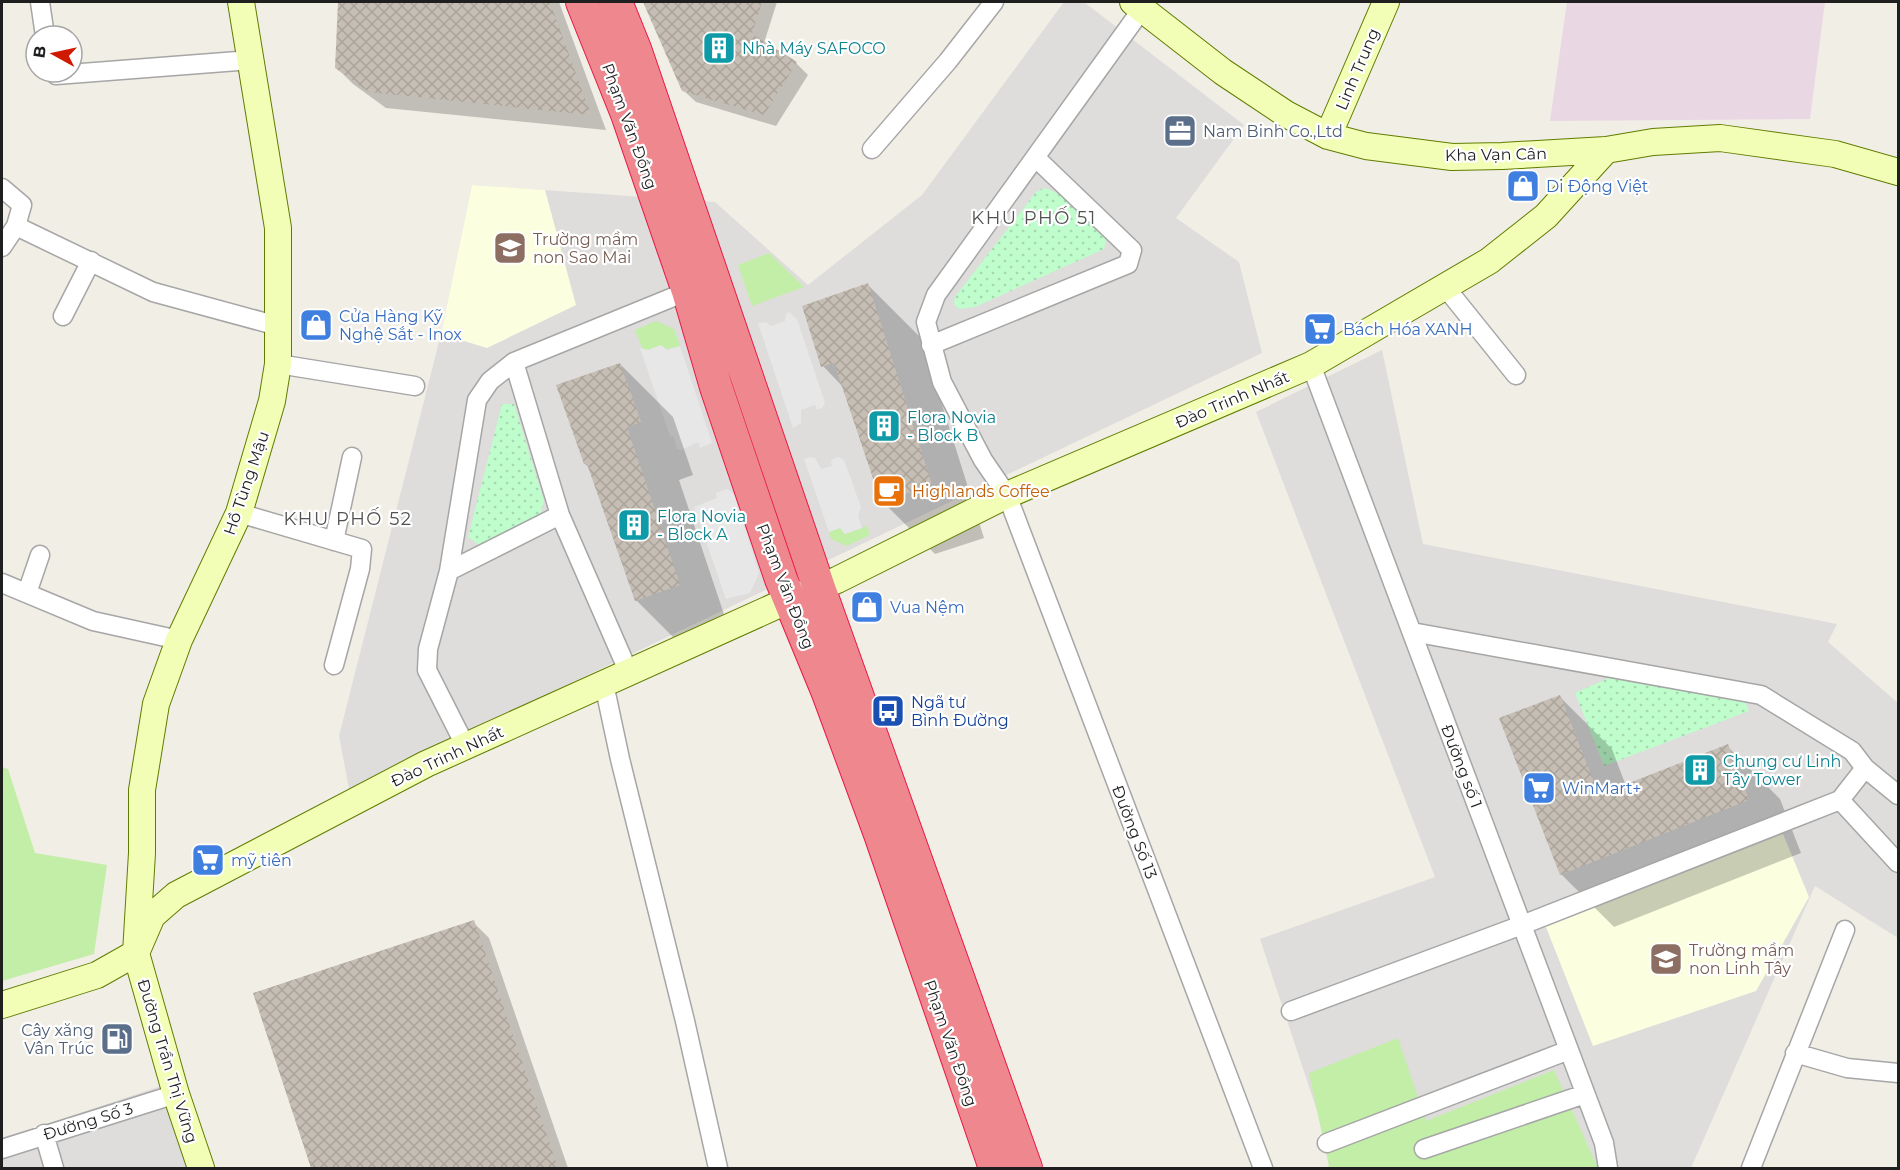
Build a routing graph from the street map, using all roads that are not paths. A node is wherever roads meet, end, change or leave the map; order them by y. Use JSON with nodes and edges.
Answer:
{"nodes":[{"id":1,"x":40,"y":2,"type":"edge"},
{"id":2,"x":241,"y":2,"type":"edge"},
{"id":3,"x":582,"y":2,"type":"edge"},
{"id":4,"x":616,"y":2,"type":"edge"},
{"id":5,"x":994,"y":2,"type":"edge"},
{"id":6,"x":1386,"y":2,"type":"edge"},
{"id":7,"x":1138,"y":5,"type":"edge"},
{"id":8,"x":43,"y":24,"type":"edge"},
{"id":9,"x":251,"y":60,"type":"junction"},
{"id":10,"x":84,"y":73,"type":"edge"},
{"id":11,"x":1328,"y":136,"type":"junction"},
{"id":12,"x":872,"y":149,"type":"dead end"},
{"id":13,"x":1606,"y":150,"type":"junction"},
{"id":14,"x":1036,"y":159,"type":"junction"},
{"id":15,"x":1899,"y":172,"type":"edge"},
{"id":16,"x":2,"y":188,"type":"edge"},
{"id":17,"x":16,"y":226,"type":"junction"},
{"id":18,"x":2,"y":247,"type":"edge"},
{"id":19,"x":91,"y":261,"type":"junction"},
{"id":20,"x":1446,"y":288,"type":"junction"},
{"id":21,"x":688,"y":291,"type":"junction"},
{"id":22,"x":63,"y":316,"type":"dead end"},
{"id":23,"x":278,"y":326,"type":"junction"},
{"id":24,"x":931,"y":345,"type":"junction"},
{"id":25,"x":514,"y":363,"type":"junction"},
{"id":26,"x":278,"y":364,"type":"junction"},
{"id":27,"x":1311,"y":364,"type":"junction"},
{"id":28,"x":1516,"y":375,"type":"dead end"},
{"id":29,"x":415,"y":386,"type":"dead end"},
{"id":30,"x":352,"y":457,"type":"dead end"},
{"id":31,"x":1007,"y":495,"type":"junction"},
{"id":32,"x":239,"y":513,"type":"junction"},
{"id":33,"x":560,"y":515,"type":"junction"},
{"id":34,"x":334,"y":541,"type":"junction"},
{"id":35,"x":40,"y":555,"type":"dead end"},
{"id":36,"x":449,"y":571,"type":"junction"},
{"id":37,"x":2,"y":583,"type":"edge"},
{"id":38,"x":819,"y":588,"type":"junction"},
{"id":39,"x":27,"y":593,"type":"junction"},
{"id":40,"x":789,"y":600,"type":"junction"},
{"id":41,"x":1412,"y":633,"type":"junction"},
{"id":42,"x":180,"y":640,"type":"junction"},
{"id":43,"x":334,"y":665,"type":"dead end"},
{"id":44,"x":629,"y":673,"type":"junction"},
{"id":45,"x":604,"y":684,"type":"junction"},
{"id":46,"x":465,"y":745,"type":"junction"},
{"id":47,"x":1865,"y":768,"type":"junction"},
{"id":48,"x":1899,"y":795,"type":"edge"},
{"id":49,"x":1840,"y":800,"type":"junction"},
{"id":50,"x":1899,"y":863,"type":"edge"},
{"id":51,"x":1522,"y":925,"type":"junction"},
{"id":52,"x":1845,"y":930,"type":"dead end"},
{"id":53,"x":136,"y":953,"type":"junction"},
{"id":54,"x":2,"y":1005,"type":"edge"},
{"id":55,"x":1291,"y":1011,"type":"dead end"},
{"id":56,"x":1569,"y":1050,"type":"junction"},
{"id":57,"x":1795,"y":1053,"type":"junction"},
{"id":58,"x":1899,"y":1073,"type":"edge"},
{"id":59,"x":176,"y":1094,"type":"junction"},
{"id":60,"x":1585,"y":1094,"type":"junction"},
{"id":61,"x":44,"y":1134,"type":"junction"},
{"id":62,"x":1326,"y":1143,"type":"dead end"},
{"id":63,"x":2,"y":1149,"type":"edge"},
{"id":64,"x":1424,"y":1149,"type":"dead end"},
{"id":65,"x":54,"y":1168,"type":"edge"},
{"id":66,"x":201,"y":1168,"type":"edge"},
{"id":67,"x":718,"y":1168,"type":"edge"},
{"id":68,"x":995,"y":1168,"type":"edge"},
{"id":69,"x":1026,"y":1168,"type":"edge"},
{"id":70,"x":1263,"y":1168,"type":"edge"},
{"id":71,"x":1608,"y":1168,"type":"edge"},
{"id":72,"x":1751,"y":1168,"type":"edge"}],
"edges":[{"from":1,"to":8,"type":"street"},
{"from":2,"to":9,"type":"street","name":"Hồ Tùng Mậu"},
{"from":3,"to":21,"type":"highway","name":"Phạm Văn Đồng"},
{"from":4,"to":38,"type":"highway","name":"Phạm Văn Đồng"},
{"from":5,"to":12,"type":"street"},
{"from":6,"to":11,"type":"street","name":"Linh Trung"},
{"from":7,"to":11,"type":"street","name":"Kha Vạn Cân"},
{"from":7,"to":14,"type":"street","name":"Đường Số 13"},
{"from":9,"to":10,"type":"street"},
{"from":9,"to":23,"type":"street","name":"Hồ Tùng Mậu"},
{"from":11,"to":13,"type":"street","name":"Kha Vạn Cân"},
{"from":13,"to":15,"type":"street","name":"Kha Vạn Cân"},
{"from":13,"to":20,"type":"street","name":"Đào Trinh Nhất"},
{"from":14,"to":24,"type":"street","name":"Đường Số 13"},
{"from":14,"to":24,"type":"street"},
{"from":16,"to":17,"type":"street"},
{"from":17,"to":18,"type":"street"},
{"from":17,"to":19,"type":"street"},
{"from":19,"to":22,"type":"street"},
{"from":19,"to":23,"type":"street"},
{"from":20,"to":27,"type":"street","name":"Đào Trinh Nhất"},
{"from":20,"to":28,"type":"street"},
{"from":21,"to":25,"type":"street"},
{"from":21,"to":40,"type":"highway","name":"Phạm Văn Đồng"},
{"from":23,"to":26,"type":"street","name":"Hồ Tùng Mậu"},
{"from":24,"to":31,"type":"street","name":"Đường Số 13"},
{"from":25,"to":33,"type":"street"},
{"from":25,"to":36,"type":"street"},
{"from":26,"to":29,"type":"street"},
{"from":26,"to":32,"type":"street","name":"Hồ Tùng Mậu"},
{"from":27,"to":31,"type":"street","name":"Đào Trinh Nhất"},
{"from":27,"to":41,"type":"street","name":"Đường số 1"},
{"from":30,"to":34,"type":"street"},
{"from":31,"to":38,"type":"street","name":"Đào Trinh Nhất"},
{"from":31,"to":70,"type":"street","name":"Đường Số 13"},
{"from":32,"to":34,"type":"street"},
{"from":32,"to":42,"type":"street","name":"Hồ Tùng Mậu"},
{"from":33,"to":36,"type":"street"},
{"from":33,"to":44,"type":"street"},
{"from":34,"to":43,"type":"street"},
{"from":35,"to":39,"type":"street"},
{"from":36,"to":46,"type":"street"},
{"from":37,"to":39,"type":"street"},
{"from":38,"to":40,"type":"street","name":"Đào Trinh Nhất"},
{"from":38,"to":69,"type":"highway","name":"Phạm Văn Đồng"},
{"from":39,"to":42,"type":"street"},
{"from":40,"to":44,"type":"street","name":"Đào Trinh Nhất"},
{"from":40,"to":68,"type":"highway","name":"Phạm Văn Đồng"},
{"from":41,"to":47,"type":"street"},
{"from":41,"to":51,"type":"street","name":"Đường số 1"},
{"from":42,"to":53,"type":"street","name":"Hồ Tùng Mậu"},
{"from":44,"to":45,"type":"street","name":"Đào Trinh Nhất"},
{"from":45,"to":46,"type":"street","name":"Đào Trinh Nhất"},
{"from":45,"to":67,"type":"street"},
{"from":46,"to":53,"type":"street","name":"Đào Trinh Nhất"},
{"from":47,"to":48,"type":"street"},
{"from":47,"to":49,"type":"street"},
{"from":49,"to":50,"type":"street"},
{"from":49,"to":51,"type":"street"},
{"from":51,"to":55,"type":"street"},
{"from":51,"to":56,"type":"street","name":"Đường số 1"},
{"from":52,"to":57,"type":"street"},
{"from":53,"to":54,"type":"street"},
{"from":53,"to":59,"type":"street","name":"Đường Trần Thị Vững"},
{"from":56,"to":60,"type":"street","name":"Đường số 1"},
{"from":56,"to":62,"type":"street"},
{"from":57,"to":58,"type":"street"},
{"from":57,"to":72,"type":"street"},
{"from":59,"to":61,"type":"street","name":"Đường Số 3"},
{"from":59,"to":66,"type":"street","name":"Đường Trần Thị Vững"},
{"from":60,"to":64,"type":"street"},
{"from":60,"to":71,"type":"street","name":"Đường số 1"},
{"from":61,"to":63,"type":"street","name":"Đường Số 3"},
{"from":61,"to":65,"type":"street"}]}
